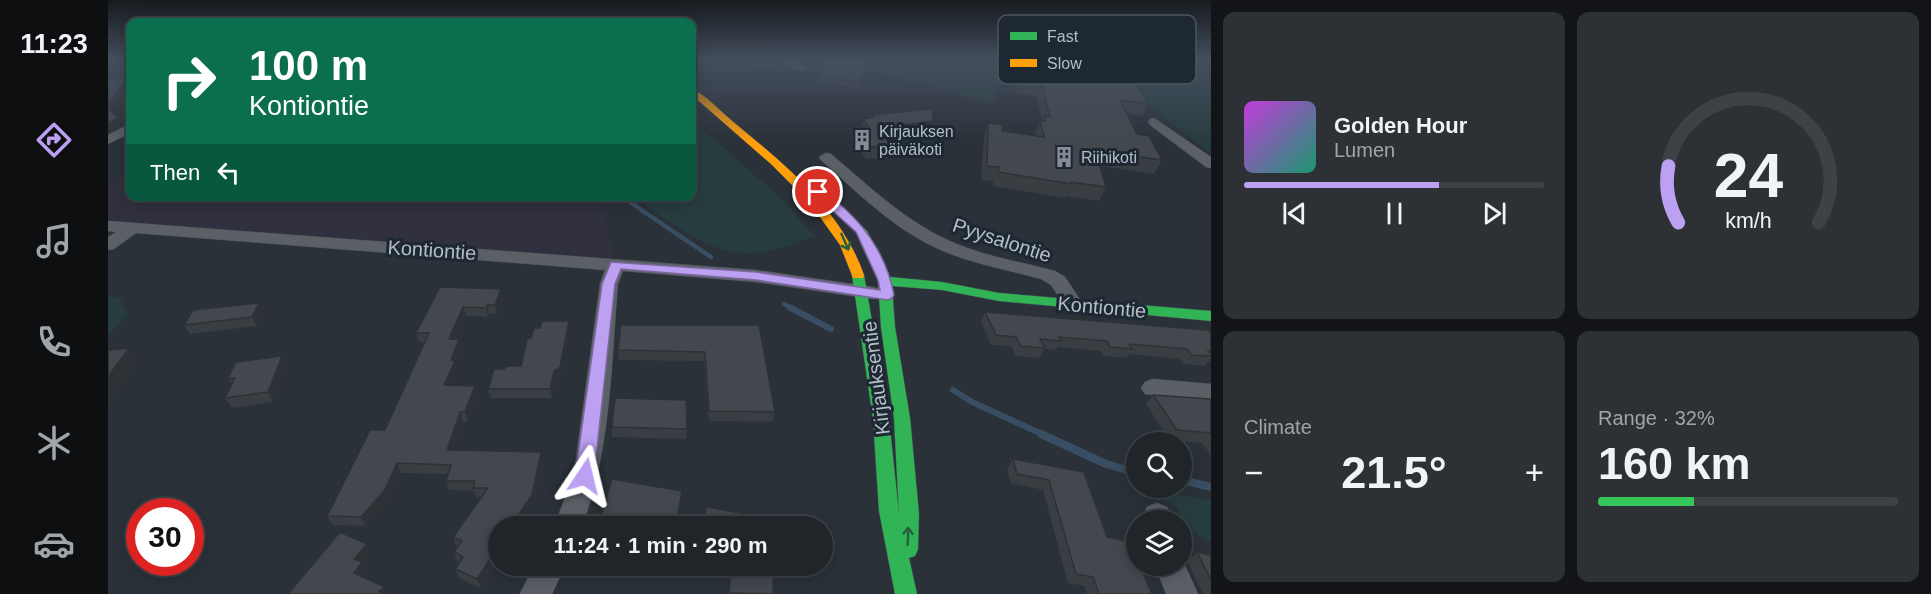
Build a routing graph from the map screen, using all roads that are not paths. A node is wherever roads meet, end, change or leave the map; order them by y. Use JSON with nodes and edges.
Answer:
{"nodes":[{"id":1,"x":696,"y":95,"type":"edge"},
{"id":2,"x":1154,"y":122,"type":"dead end"},
{"id":3,"x":126,"y":130,"type":"edge"},
{"id":4,"x":108,"y":140,"type":"edge"},
{"id":5,"x":826,"y":157,"type":"dead end"},
{"id":6,"x":1211,"y":164,"type":"edge"},
{"id":7,"x":778,"y":167,"type":"junction"},
{"id":8,"x":108,"y":226,"type":"edge"},
{"id":9,"x":132,"y":228,"type":"junction"},
{"id":10,"x":108,"y":245,"type":"edge"},
{"id":11,"x":616,"y":264,"type":"junction"},
{"id":12,"x":860,"y":285,"type":"junction"},
{"id":13,"x":886,"y":288,"type":"junction"},
{"id":14,"x":1073,"y":304,"type":"junction"},
{"id":15,"x":1209,"y":318,"type":"edge"},
{"id":16,"x":1153,"y":388,"type":"dead end"},
{"id":17,"x":1211,"y":393,"type":"edge"},
{"id":18,"x":572,"y":516,"type":"edge"},
{"id":19,"x":545,"y":576,"type":"edge"},
{"id":20,"x":1174,"y":576,"type":"edge"},
{"id":21,"x":536,"y":594,"type":"edge"},
{"id":22,"x":906,"y":594,"type":"edge"},
{"id":23,"x":1182,"y":594,"type":"edge"}],
"edges":[{"from":1,"to":7,"type":"street","name":"Kirjauksentie"},
{"from":2,"to":6,"type":"street"},
{"from":3,"to":4,"type":"street"},
{"from":5,"to":14,"type":"street","name":"Pyysalontie"},
{"from":7,"to":12,"type":"street","name":"Kirjauksentie","one_way":true},
{"from":7,"to":13,"type":"street","name":"Kirjauksentie"},
{"from":8,"to":9,"type":"street","name":"Kontiontie"},
{"from":9,"to":10,"type":"street"},
{"from":9,"to":11,"type":"street","name":"Kontiontie"},
{"from":11,"to":12,"type":"street","name":"Kontiontie"},
{"from":11,"to":18,"type":"street"},
{"from":12,"to":13,"type":"street","name":"Kontiontie"},
{"from":12,"to":22,"type":"street","name":"Kirjauksentie"},
{"from":13,"to":14,"type":"street","name":"Kontiontie"},
{"from":22,"to":13,"type":"street","name":"Kirjauksentie","one_way":true},
{"from":14,"to":15,"type":"street","name":"Kontiontie"},
{"from":16,"to":17,"type":"street"},
{"from":19,"to":21,"type":"street"},
{"from":20,"to":23,"type":"street"}]}
